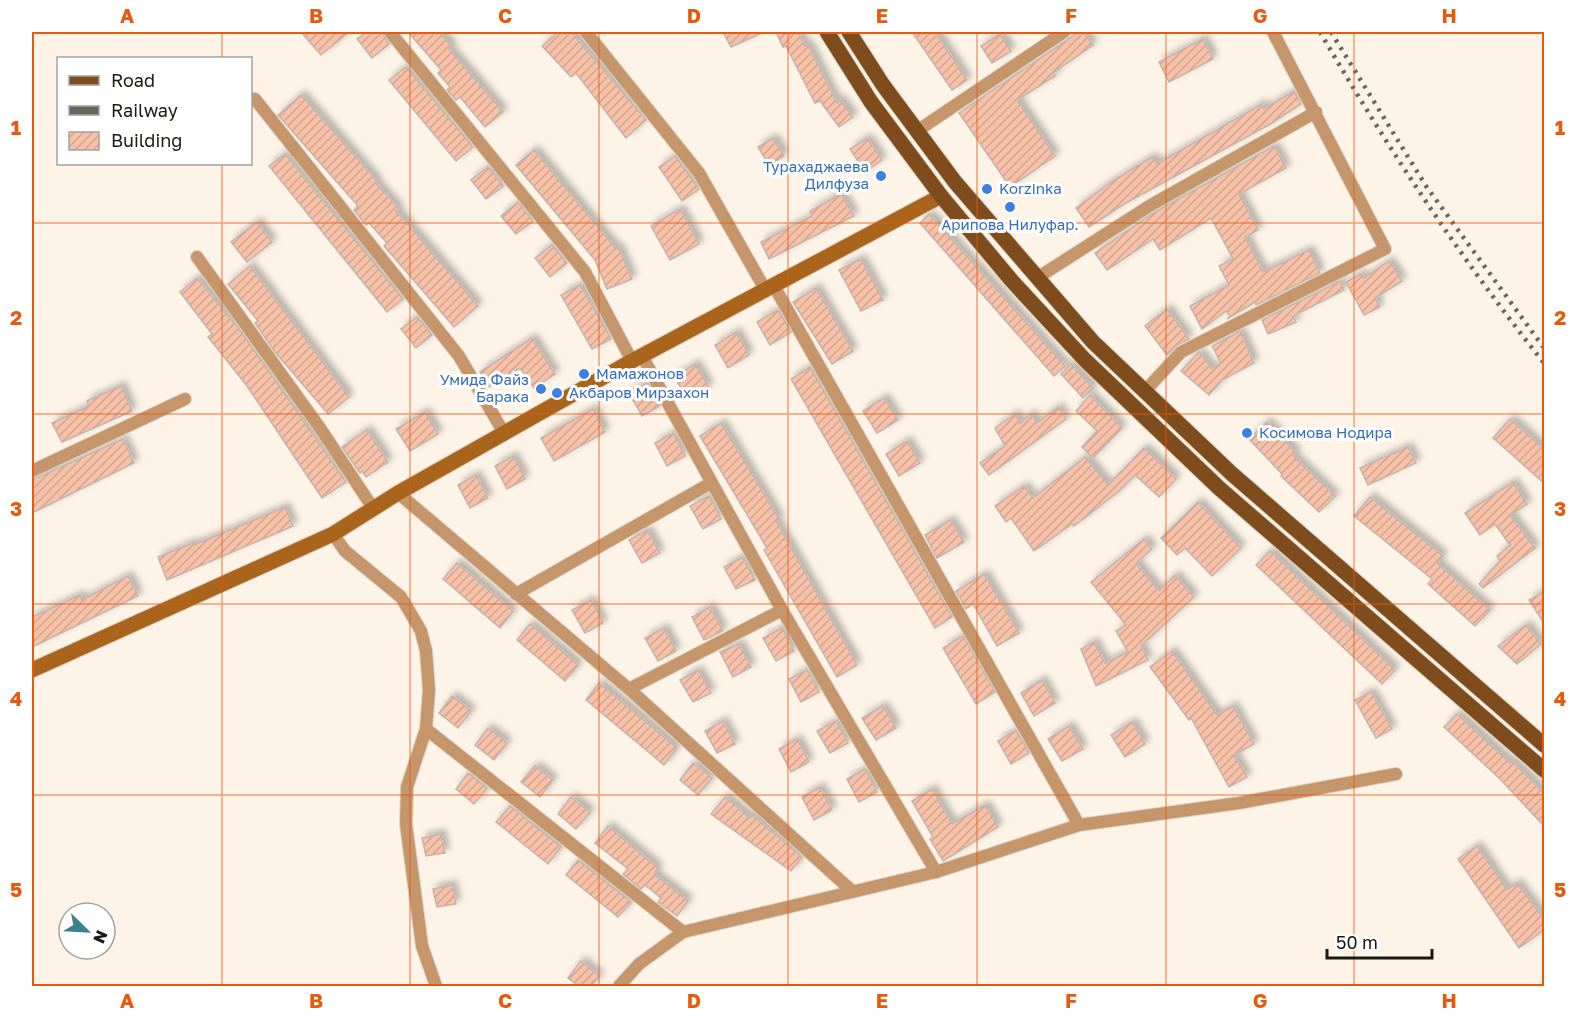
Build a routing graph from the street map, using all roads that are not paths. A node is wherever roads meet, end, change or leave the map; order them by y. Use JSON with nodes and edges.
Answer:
{"nodes":[{"id":1,"x":390,"y":32,"type":"edge"},
{"id":2,"x":586,"y":32,"type":"edge"},
{"id":3,"x":827,"y":32,"type":"edge"},
{"id":4,"x":849,"y":32,"type":"edge"},
{"id":5,"x":1064,"y":32,"type":"edge"},
{"id":6,"x":1274,"y":32,"type":"edge"},
{"id":7,"x":255,"y":99,"type":"dead end"},
{"id":8,"x":1316,"y":112,"type":"junction"},
{"id":9,"x":917,"y":131,"type":"junction"},
{"id":10,"x":941,"y":196,"type":"junction"},
{"id":11,"x":197,"y":257,"type":"dead end"},
{"id":12,"x":1037,"y":279,"type":"junction"},
{"id":13,"x":770,"y":289,"type":"junction"},
{"id":14,"x":637,"y":358,"type":"junction"},
{"id":15,"x":1144,"y":392,"type":"junction"},
{"id":16,"x":185,"y":399,"type":"dead end"},
{"id":17,"x":504,"y":433,"type":"junction"},
{"id":18,"x":32,"y":471,"type":"edge"},
{"id":19,"x":1232,"y":474,"type":"junction"},
{"id":20,"x":711,"y":483,"type":"junction"},
{"id":21,"x":1219,"y":488,"type":"junction"},
{"id":22,"x":398,"y":493,"type":"junction"},
{"id":23,"x":373,"y":508,"type":"junction"},
{"id":24,"x":333,"y":534,"type":"junction"},
{"id":25,"x":516,"y":594,"type":"junction"},
{"id":26,"x":782,"y":610,"type":"junction"},
{"id":27,"x":1395,"y":616,"type":"junction"},
{"id":28,"x":1381,"y":631,"type":"junction"},
{"id":29,"x":32,"y":670,"type":"edge"},
{"id":30,"x":628,"y":689,"type":"junction"},
{"id":31,"x":426,"y":729,"type":"junction"},
{"id":32,"x":1545,"y":745,"type":"edge"},
{"id":33,"x":1545,"y":770,"type":"edge"},
{"id":34,"x":1396,"y":774,"type":"dead end"},
{"id":35,"x":1079,"y":825,"type":"junction"},
{"id":36,"x":936,"y":872,"type":"junction"},
{"id":37,"x":852,"y":891,"type":"junction"},
{"id":38,"x":682,"y":932,"type":"junction"},
{"id":39,"x":436,"y":987,"type":"edge"},
{"id":40,"x":619,"y":987,"type":"edge"}],
"edges":[{"from":1,"to":14,"type":"street"},
{"from":2,"to":13,"type":"street"},
{"from":3,"to":10,"type":"main road"},
{"from":4,"to":9,"type":"main road"},
{"from":5,"to":9,"type":"street"},
{"from":6,"to":8,"type":"street"},
{"from":7,"to":17,"type":"street"},
{"from":8,"to":12,"type":"street"},
{"from":8,"to":15,"type":"street"},
{"from":9,"to":12,"type":"main road"},
{"from":10,"to":13,"type":"street"},
{"from":10,"to":21,"type":"main road"},
{"from":11,"to":23,"type":"street"},
{"from":12,"to":15,"type":"main road"},
{"from":13,"to":14,"type":"street"},
{"from":13,"to":35,"type":"street"},
{"from":14,"to":17,"type":"street"},
{"from":14,"to":20,"type":"street"},
{"from":15,"to":19,"type":"main road"},
{"from":16,"to":18,"type":"street"},
{"from":17,"to":22,"type":"street"},
{"from":19,"to":21,"type":"main road"},
{"from":19,"to":27,"type":"main road"},
{"from":20,"to":25,"type":"street"},
{"from":20,"to":26,"type":"street"},
{"from":21,"to":28,"type":"main road"},
{"from":22,"to":23,"type":"street"},
{"from":22,"to":25,"type":"street"},
{"from":23,"to":24,"type":"street"},
{"from":24,"to":29,"type":"street"},
{"from":24,"to":31,"type":"street"},
{"from":25,"to":30,"type":"street"},
{"from":26,"to":30,"type":"street"},
{"from":26,"to":36,"type":"street"},
{"from":27,"to":28,"type":"main road"},
{"from":27,"to":32,"type":"main road"},
{"from":28,"to":33,"type":"main road"},
{"from":30,"to":37,"type":"street"},
{"from":31,"to":38,"type":"street"},
{"from":31,"to":39,"type":"street"},
{"from":34,"to":35,"type":"street"},
{"from":35,"to":36,"type":"street"},
{"from":36,"to":37,"type":"street"},
{"from":37,"to":38,"type":"street"},
{"from":38,"to":40,"type":"street"}]}
